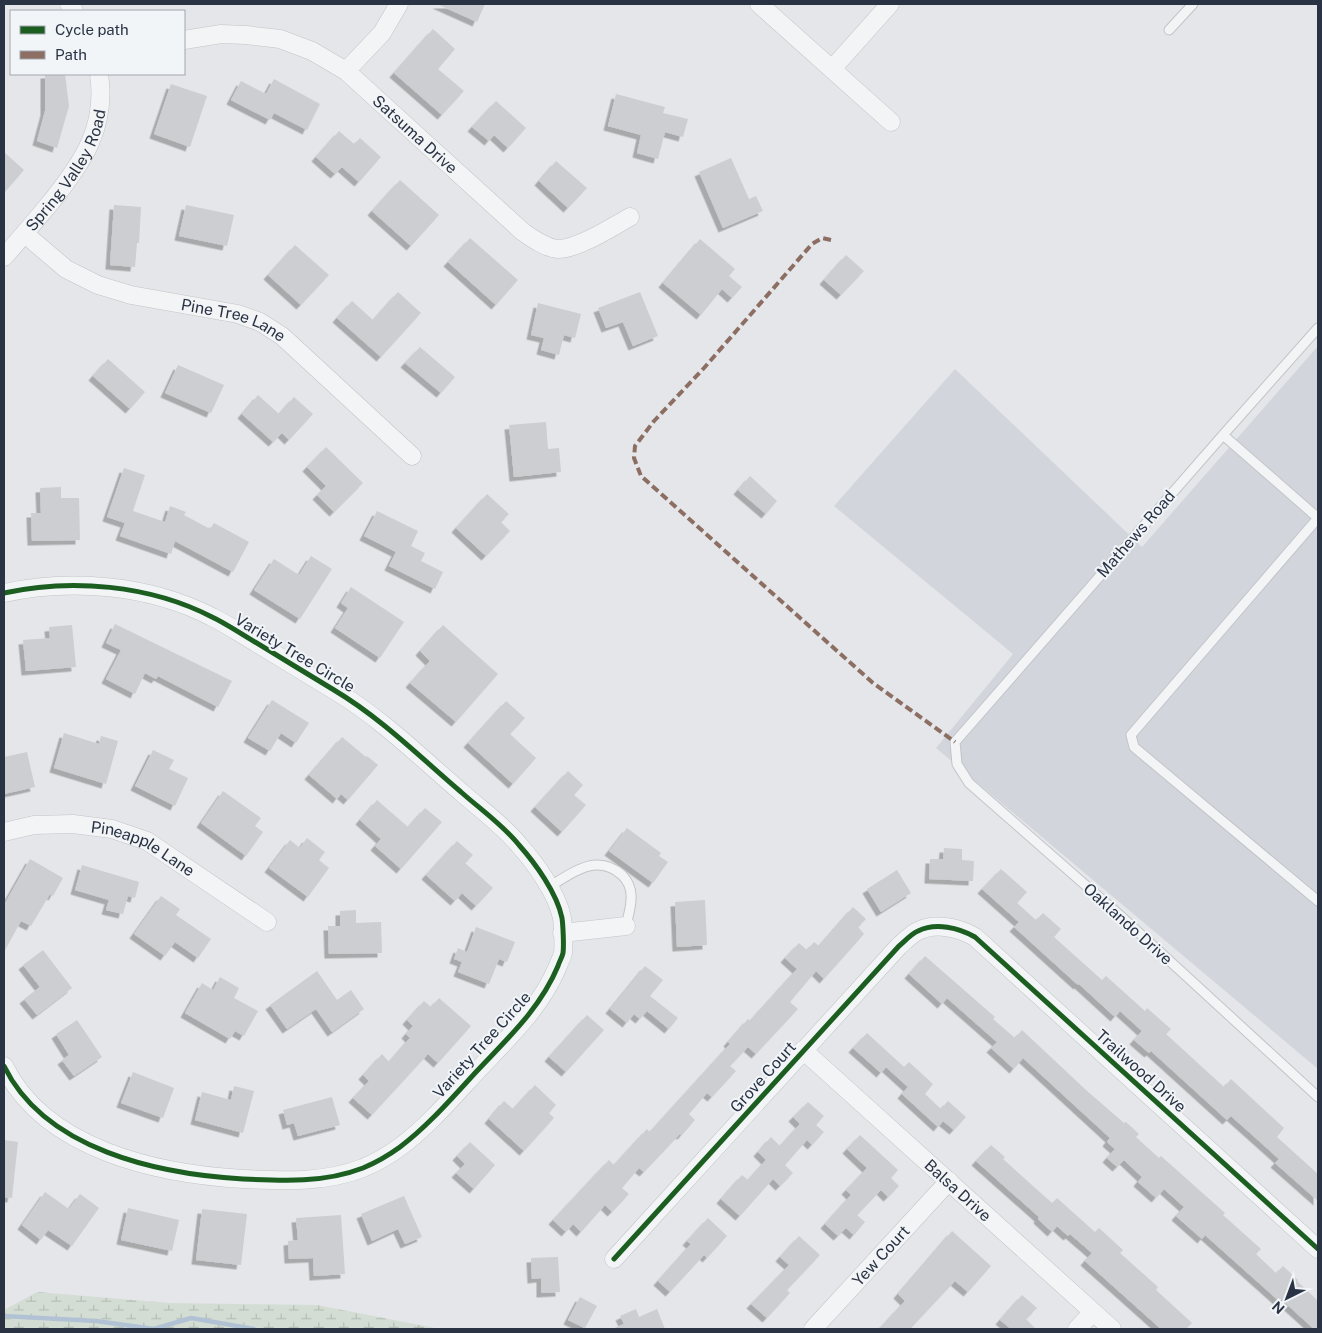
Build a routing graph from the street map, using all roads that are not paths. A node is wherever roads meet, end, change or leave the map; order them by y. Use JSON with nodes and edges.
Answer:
{"nodes":[{"id":1,"x":398,"y":4,"type":"edge"},
{"id":2,"x":759,"y":4,"type":"edge"},
{"id":3,"x":890,"y":4,"type":"edge"},
{"id":4,"x":1193,"y":4,"type":"edge"},
{"id":5,"x":1169,"y":30,"type":"dead end"},
{"id":6,"x":185,"y":40,"type":"edge"},
{"id":7,"x":832,"y":69,"type":"junction"},
{"id":8,"x":346,"y":71,"type":"junction"},
{"id":9,"x":99,"y":75,"type":"edge"},
{"id":10,"x":891,"y":122,"type":"dead end"},
{"id":11,"x":630,"y":218,"type":"dead end"},
{"id":12,"x":25,"y":234,"type":"junction"},
{"id":13,"x":4,"y":258,"type":"edge"},
{"id":14,"x":1318,"y":328,"type":"edge"},
{"id":15,"x":1223,"y":434,"type":"junction"},
{"id":16,"x":412,"y":456,"type":"dead end"},
{"id":17,"x":1318,"y":518,"type":"edge"},
{"id":18,"x":4,"y":593,"type":"edge"},
{"id":19,"x":955,"y":742,"type":"joint"},
{"id":20,"x":4,"y":832,"type":"edge"},
{"id":21,"x":549,"y":887,"type":"junction"},
{"id":22,"x":1318,"y":901,"type":"edge"},
{"id":23,"x":267,"y":922,"type":"dead end"},
{"id":24,"x":626,"y":926,"type":"joint"},
{"id":25,"x":940,"y":926,"type":"joint"},
{"id":26,"x":562,"y":933,"type":"junction"},
{"id":27,"x":803,"y":1050,"type":"junction"},
{"id":28,"x":4,"y":1066,"type":"edge"},
{"id":29,"x":8,"y":1086,"type":"edge"},
{"id":30,"x":1318,"y":1097,"type":"edge"},
{"id":31,"x":949,"y":1181,"type":"junction"},
{"id":32,"x":1318,"y":1249,"type":"edge"},
{"id":33,"x":614,"y":1259,"type":"dead end"},
{"id":34,"x":1093,"y":1312,"type":"junction"},
{"id":35,"x":813,"y":1329,"type":"edge"},
{"id":36,"x":1078,"y":1329,"type":"edge"},
{"id":37,"x":1112,"y":1329,"type":"edge"}],
"edges":[{"from":1,"to":8,"type":"street"},
{"from":2,"to":7,"type":"street"},
{"from":3,"to":7,"type":"street"},
{"from":4,"to":5,"type":"lane"},
{"from":6,"to":8,"type":"street","name":"Satsuma Drive"},
{"from":7,"to":10,"type":"street"},
{"from":8,"to":11,"type":"street","name":"Satsuma Drive"},
{"from":9,"to":12,"type":"street","name":"Spring Valley Road"},
{"from":12,"to":13,"type":"street","name":"Spring Valley Road"},
{"from":12,"to":16,"type":"street","name":"Pine Tree Lane"},
{"from":14,"to":15,"type":"lane","name":"Mathews Road"},
{"from":15,"to":17,"type":"lane"},
{"from":15,"to":19,"type":"lane","name":"Mathews Road"},
{"from":17,"to":22,"type":"lane"},
{"from":18,"to":21,"type":"street","name":"Variety Tree Circle"},
{"from":19,"to":30,"type":"lane","name":"Oaklando Drive"},
{"from":20,"to":23,"type":"street","name":"Pineapple Lane"},
{"from":21,"to":24,"type":"lane"},
{"from":21,"to":26,"type":"street","name":"Variety Tree Circle"},
{"from":24,"to":26,"type":"street"},
{"from":25,"to":27,"type":"street","name":"Grove Court"},
{"from":25,"to":32,"type":"street","name":"Trailwood Drive"},
{"from":26,"to":29,"type":"street","name":"Variety Tree Circle"},
{"from":27,"to":31,"type":"street","name":"Balsa Drive"},
{"from":27,"to":33,"type":"street","name":"Grove Court"},
{"from":28,"to":29,"type":"street","name":"Variety Tree Circle"},
{"from":31,"to":34,"type":"street","name":"Balsa Drive"},
{"from":31,"to":35,"type":"street","name":"Yew Court"},
{"from":34,"to":36,"type":"street"},
{"from":34,"to":37,"type":"street","name":"Balsa Drive"}]}
